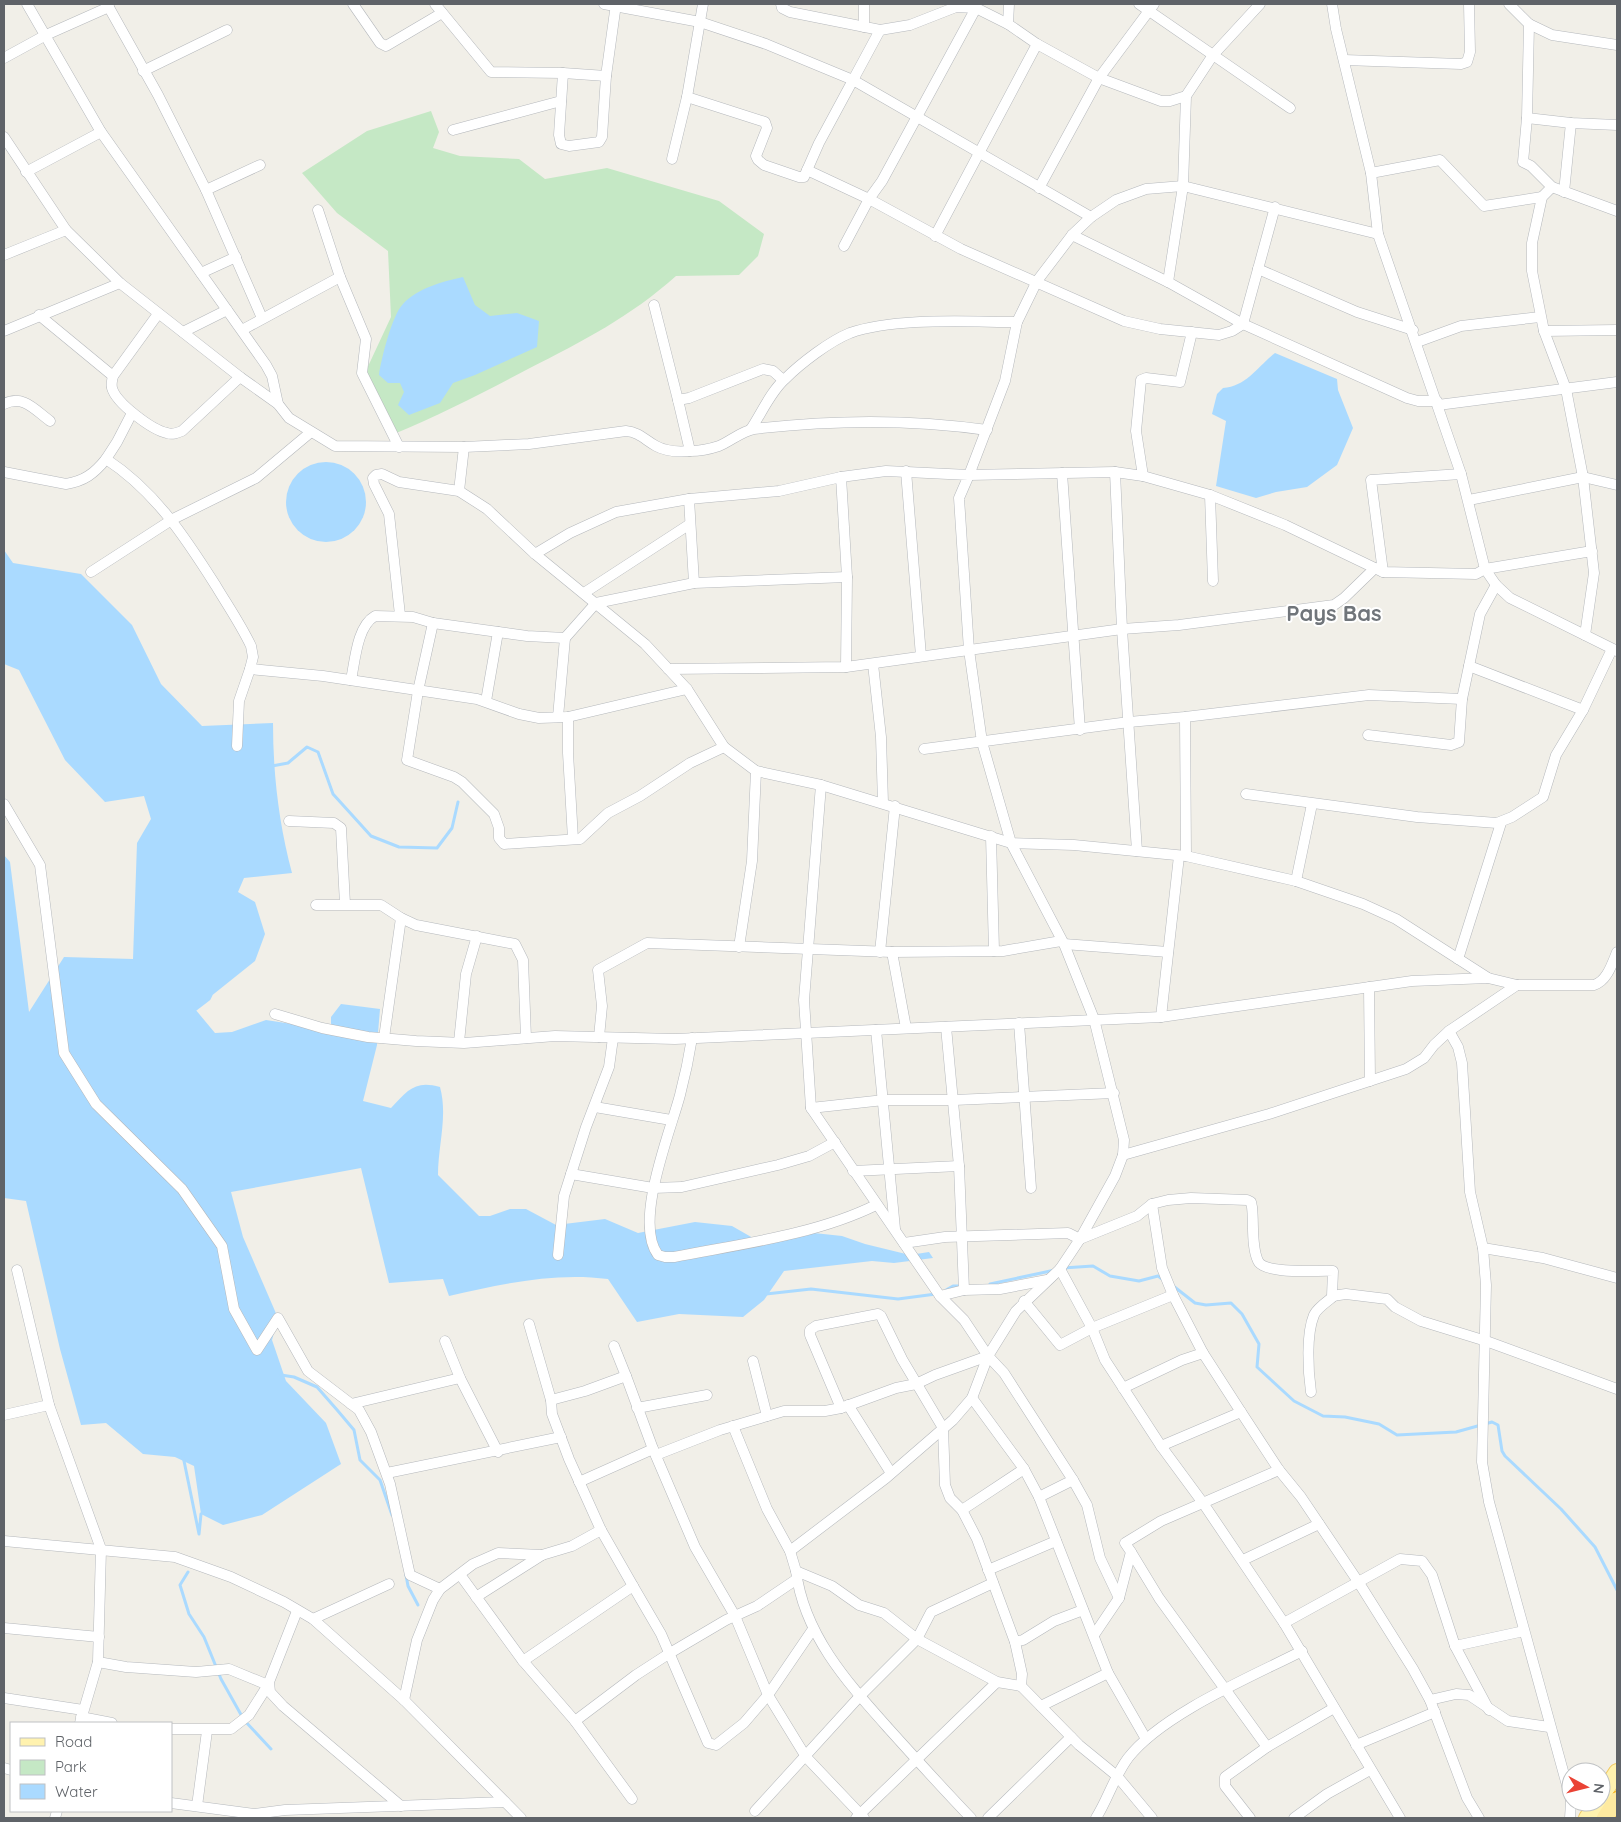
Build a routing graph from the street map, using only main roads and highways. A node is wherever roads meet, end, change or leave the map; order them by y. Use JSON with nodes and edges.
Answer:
{"nodes":[{"id":1,"x":1617,"y":1800,"type":"edge"},
{"id":2,"x":1606,"y":1818,"type":"edge"}],
"edges":[{"from":1,"to":2,"type":"highway"}]}
